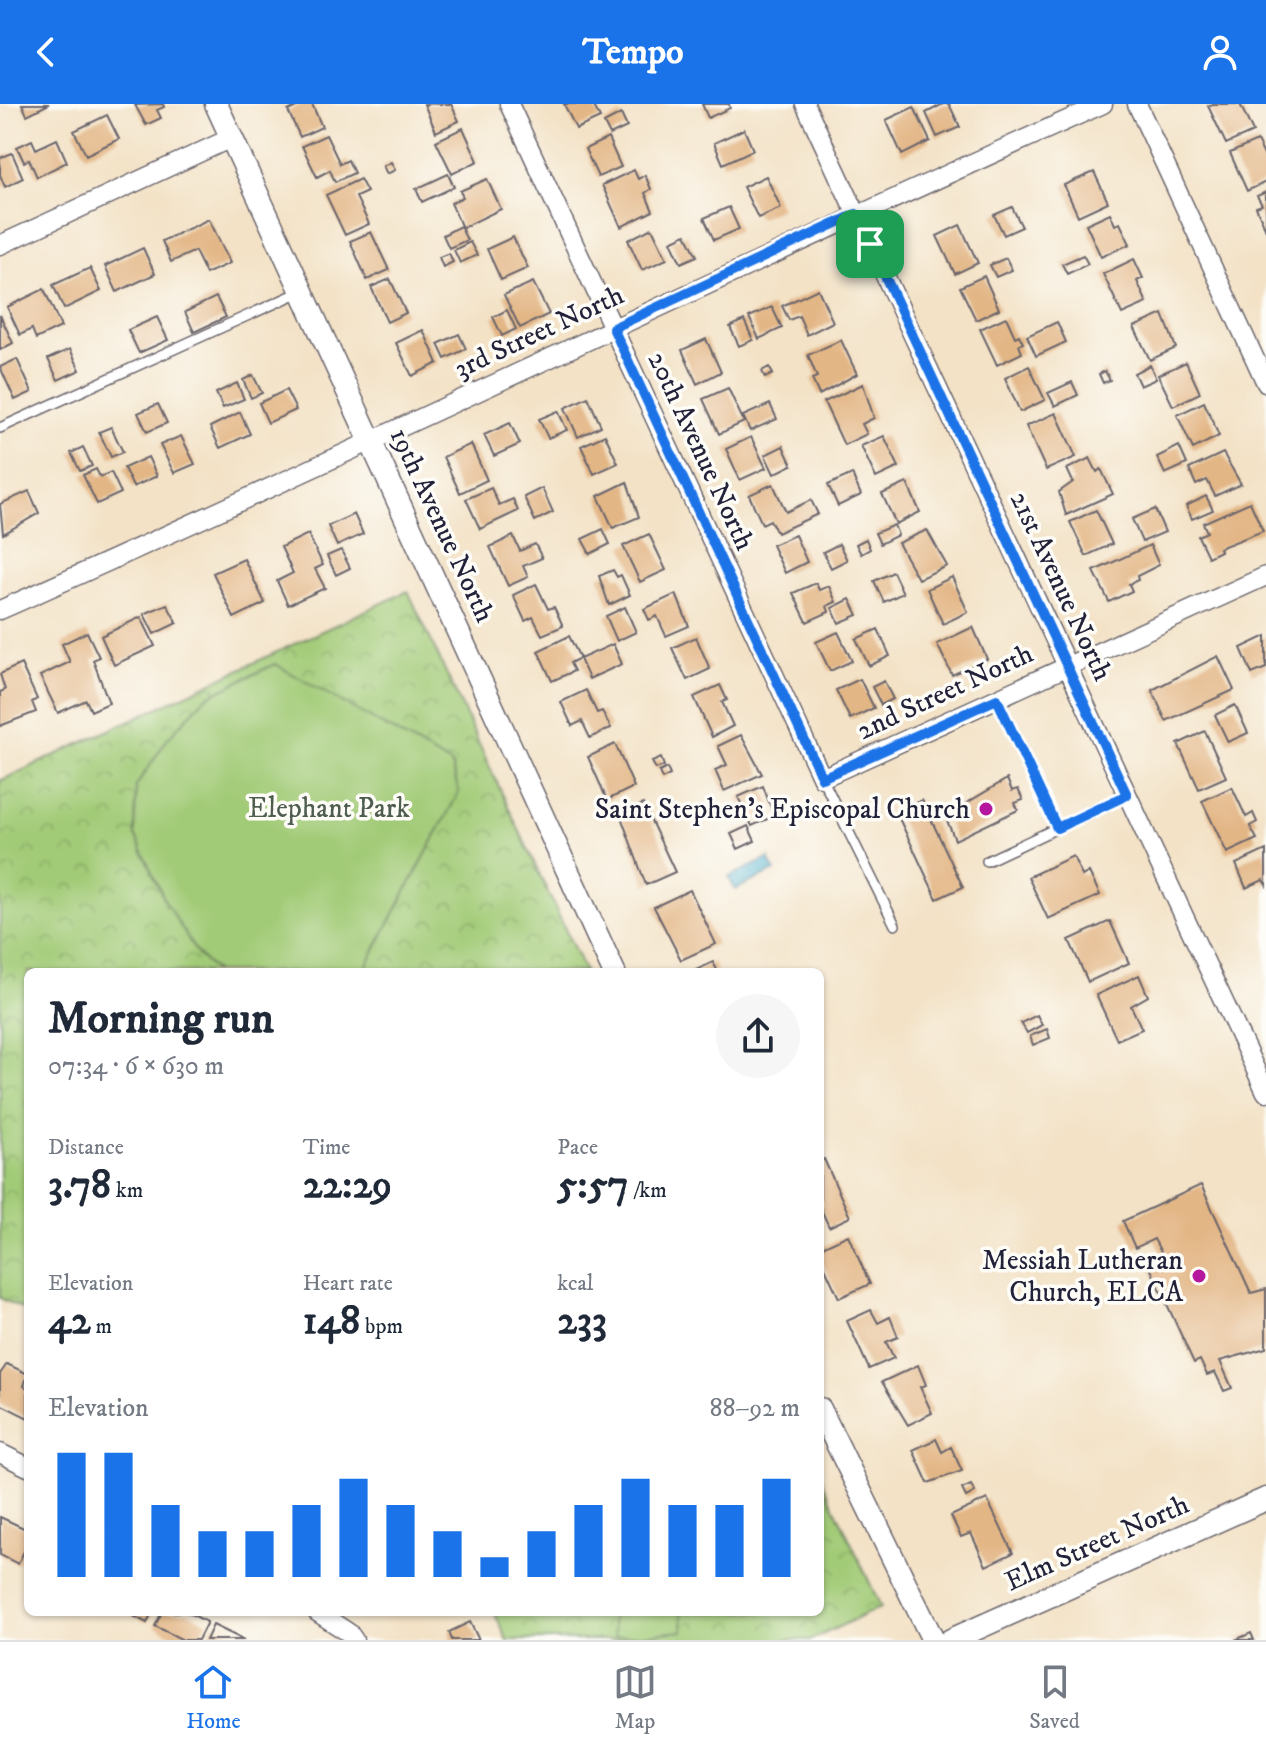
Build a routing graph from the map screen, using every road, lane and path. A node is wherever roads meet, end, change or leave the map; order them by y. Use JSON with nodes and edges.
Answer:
{"nodes":[{"id":1,"x":216,"y":104,"type":"edge"},
{"id":2,"x":509,"y":104,"type":"edge"},
{"id":3,"x":805,"y":104,"type":"edge"},
{"id":4,"x":1103,"y":104,"type":"edge"},
{"id":5,"x":1137,"y":104,"type":"edge"},
{"id":6,"x":231,"y":138,"type":"junction"},
{"id":7,"x":856,"y":214,"type":"junction"},
{"id":8,"x":0,"y":245,"type":"edge"},
{"id":9,"x":302,"y":291,"type":"junction"},
{"id":10,"x":613,"y":328,"type":"junction"},
{"id":11,"x":1266,"y":383,"type":"edge"},
{"id":12,"x":0,"y":428,"type":"edge"},
{"id":13,"x":371,"y":442,"type":"junction"},
{"id":14,"x":1266,"y":576,"type":"edge"},
{"id":15,"x":0,"y":610,"type":"edge"},
{"id":16,"x":1067,"y":667,"type":"junction"},
{"id":17,"x":997,"y":699,"type":"junction"},
{"id":18,"x":822,"y":778,"type":"junction"},
{"id":19,"x":1127,"y":795,"type":"junction"},
{"id":20,"x":1057,"y":828,"type":"junction"},
{"id":21,"x":987,"y":861,"type":"dead end"},
{"id":22,"x":895,"y":925,"type":"dead end"},
{"id":23,"x":612,"y":968,"type":"edge"},
{"id":24,"x":1266,"y":1092,"type":"edge"},
{"id":25,"x":824,"y":1417,"type":"edge"},
{"id":26,"x":0,"y":1453,"type":"edge"},
{"id":27,"x":24,"y":1465,"type":"edge"},
{"id":28,"x":1266,"y":1499,"type":"edge"},
{"id":29,"x":322,"y":1616,"type":"edge"},
{"id":30,"x":354,"y":1640,"type":"edge"},
{"id":31,"x":933,"y":1640,"type":"edge"},
{"id":32,"x":951,"y":1640,"type":"edge"}],
"edges":[{"from":1,"to":6,"type":"street","name":"19th Avenue North"},
{"from":2,"to":10,"type":"street","name":"20th Avenue North"},
{"from":3,"to":7,"type":"street","name":"21st Avenue North"},
{"from":4,"to":7,"type":"street","name":"3rd Street North"},
{"from":5,"to":11,"type":"street"},
{"from":6,"to":8,"type":"street"},
{"from":6,"to":9,"type":"street","name":"19th Avenue North"},
{"from":7,"to":10,"type":"street","name":"3rd Street North"},
{"from":7,"to":16,"type":"street","name":"21st Avenue North"},
{"from":9,"to":12,"type":"lane"},
{"from":9,"to":13,"type":"street","name":"19th Avenue North"},
{"from":10,"to":13,"type":"street","name":"3rd Street North"},
{"from":10,"to":18,"type":"street","name":"20th Avenue North"},
{"from":13,"to":15,"type":"street","name":"3rd Street North"},
{"from":13,"to":23,"type":"street","name":"19th Avenue North"},
{"from":14,"to":16,"type":"street","name":"2nd Street North"},
{"from":16,"to":17,"type":"street","name":"2nd Street North"},
{"from":16,"to":19,"type":"street","name":"21st Avenue North"},
{"from":17,"to":18,"type":"street","name":"2nd Street North"},
{"from":17,"to":20,"type":"lane"},
{"from":18,"to":22,"type":"lane"},
{"from":19,"to":20,"type":"lane"},
{"from":19,"to":24,"type":"street","name":"21st Avenue North"},
{"from":20,"to":21,"type":"lane"},
{"from":25,"to":31,"type":"street"},
{"from":26,"to":27,"type":"street"},
{"from":28,"to":32,"type":"street","name":"Elm Street North"},
{"from":29,"to":30,"type":"street"}]}
